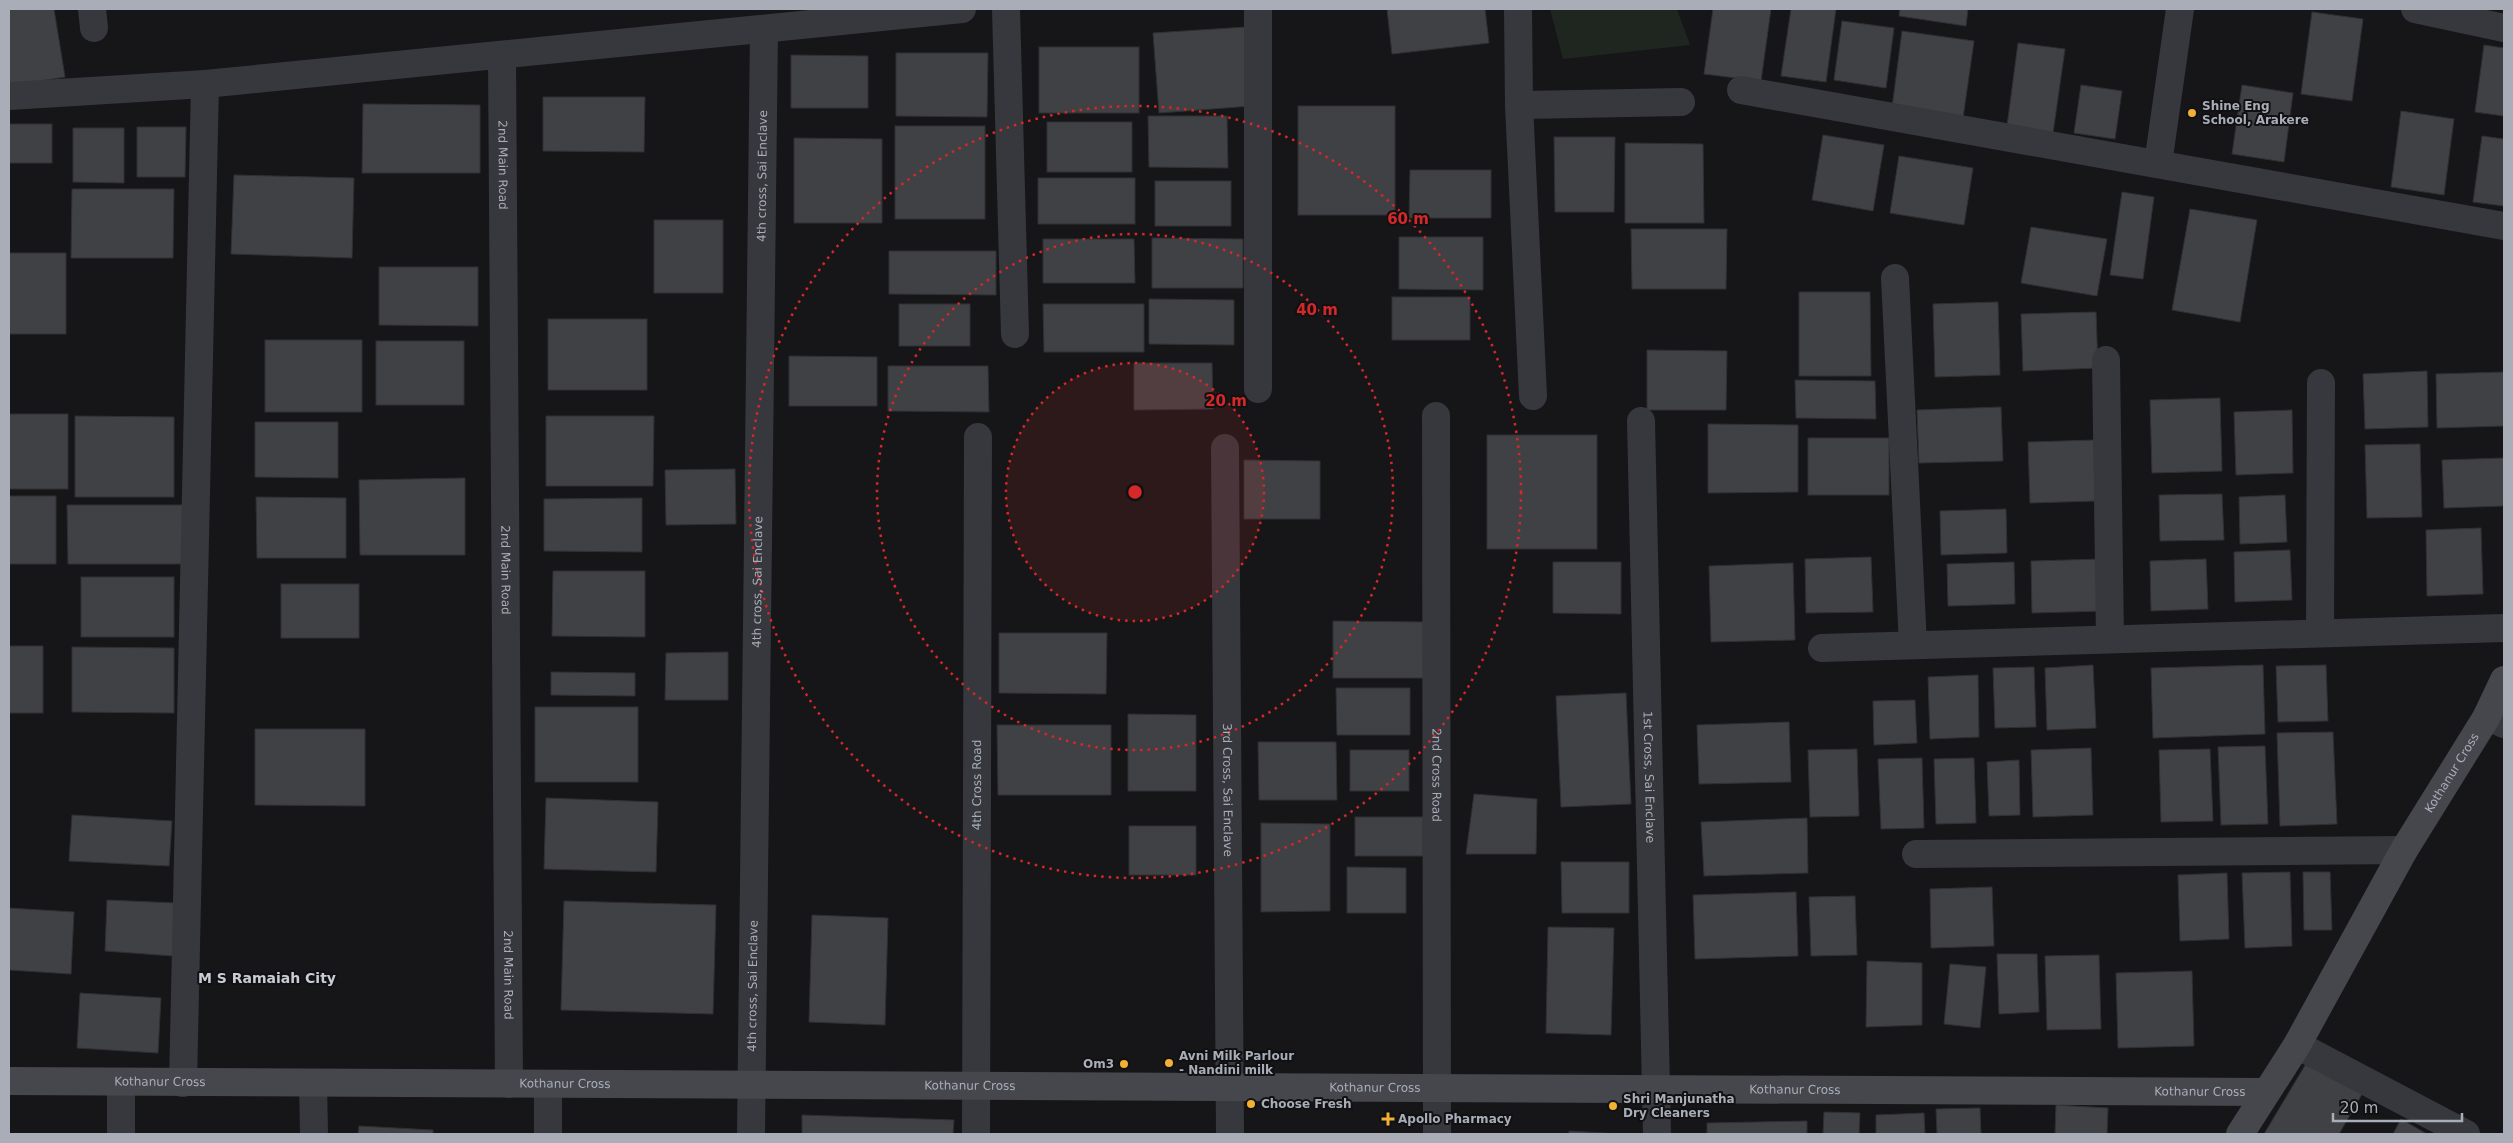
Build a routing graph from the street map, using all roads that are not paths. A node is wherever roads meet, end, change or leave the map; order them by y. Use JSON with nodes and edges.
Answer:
{"nodes":[{"id":1,"x":962,"y":9,"type":"edge"},
{"id":2,"x":1006,"y":9,"type":"edge"},
{"id":3,"x":1258,"y":9,"type":"edge"},
{"id":4,"x":1518,"y":9,"type":"edge"},
{"id":5,"x":2180,"y":9,"type":"edge"},
{"id":6,"x":2415,"y":9,"type":"edge"},
{"id":7,"x":2504,"y":28,"type":"edge"},
{"id":8,"x":764,"y":29,"type":"junction"},
{"id":9,"x":502,"y":56,"type":"junction"},
{"id":10,"x":205,"y":84,"type":"junction"},
{"id":11,"x":1741,"y":90,"type":"dead end"},
{"id":12,"x":9,"y":96,"type":"edge"},
{"id":13,"x":1681,"y":102,"type":"dead end"},
{"id":14,"x":1519,"y":105,"type":"junction"},
{"id":15,"x":2158,"y":164,"type":"junction"},
{"id":16,"x":2504,"y":226,"type":"edge"},
{"id":17,"x":1895,"y":278,"type":"dead end"},
{"id":18,"x":1014,"y":334,"type":"dead end"},
{"id":19,"x":2106,"y":360,"type":"dead end"},
{"id":20,"x":2321,"y":383,"type":"dead end"},
{"id":21,"x":1258,"y":389,"type":"dead end"},
{"id":22,"x":1533,"y":396,"type":"dead end"},
{"id":23,"x":1436,"y":416,"type":"dead end"},
{"id":24,"x":1641,"y":421,"type":"dead end"},
{"id":25,"x":978,"y":438,"type":"dead end"},
{"id":26,"x":1225,"y":448,"type":"dead end"},
{"id":27,"x":2504,"y":628,"type":"edge"},
{"id":28,"x":2320,"y":633,"type":"junction"},
{"id":29,"x":2110,"y":639,"type":"junction"},
{"id":30,"x":1913,"y":645,"type":"junction"},
{"id":31,"x":1822,"y":648,"type":"dead end"},
{"id":32,"x":2504,"y":680,"type":"edge"},
{"id":33,"x":2496,"y":720,"type":"edge"},
{"id":34,"x":2404,"y":850,"type":"junction"},
{"id":35,"x":1916,"y":854,"type":"dead end"},
{"id":36,"x":2297,"y":1045,"type":"junction"},
{"id":37,"x":9,"y":1081,"type":"edge"},
{"id":38,"x":121,"y":1082,"type":"junction"},
{"id":39,"x":183,"y":1082,"type":"junction"},
{"id":40,"x":313,"y":1083,"type":"junction"},
{"id":41,"x":509,"y":1084,"type":"junction"},
{"id":42,"x":548,"y":1084,"type":"junction"},
{"id":43,"x":751,"y":1084,"type":"junction"},
{"id":44,"x":977,"y":1086,"type":"junction"},
{"id":45,"x":1231,"y":1087,"type":"junction"},
{"id":46,"x":1437,"y":1088,"type":"junction"},
{"id":47,"x":1656,"y":1089,"type":"junction"},
{"id":48,"x":2266,"y":1092,"type":"junction"},
{"id":49,"x":121,"y":1134,"type":"edge"},
{"id":50,"x":314,"y":1134,"type":"edge"},
{"id":51,"x":548,"y":1134,"type":"edge"},
{"id":52,"x":750,"y":1134,"type":"edge"},
{"id":53,"x":976,"y":1134,"type":"edge"},
{"id":54,"x":1230,"y":1134,"type":"edge"},
{"id":55,"x":1437,"y":1134,"type":"edge"},
{"id":56,"x":1657,"y":1134,"type":"edge"},
{"id":57,"x":2240,"y":1134,"type":"edge"},
{"id":58,"x":2466,"y":1134,"type":"edge"}],
"edges":[{"from":1,"to":8,"type":"street"},
{"from":2,"to":18,"type":"street"},
{"from":3,"to":21,"type":"street"},
{"from":4,"to":14,"type":"street"},
{"from":5,"to":15,"type":"street"},
{"from":6,"to":7,"type":"street"},
{"from":8,"to":9,"type":"street"},
{"from":8,"to":43,"type":"street","name":"4th cross, Sai Enclave"},
{"from":9,"to":10,"type":"street"},
{"from":9,"to":41,"type":"street","name":"2nd Main Road"},
{"from":10,"to":12,"type":"street"},
{"from":10,"to":39,"type":"street"},
{"from":11,"to":15,"type":"street"},
{"from":13,"to":14,"type":"street"},
{"from":14,"to":22,"type":"street"},
{"from":15,"to":16,"type":"street"},
{"from":17,"to":30,"type":"street"},
{"from":19,"to":29,"type":"street"},
{"from":20,"to":28,"type":"street"},
{"from":23,"to":46,"type":"street","name":"2nd Cross Road"},
{"from":24,"to":47,"type":"street","name":"1st Cross, Sai Enclave"},
{"from":25,"to":44,"type":"street","name":"4th Cross Road"},
{"from":26,"to":45,"type":"street","name":"3rd Cross, Sai Enclave"},
{"from":27,"to":28,"type":"street"},
{"from":28,"to":29,"type":"street"},
{"from":29,"to":30,"type":"street"},
{"from":30,"to":31,"type":"street"},
{"from":32,"to":33,"type":"street","name":"Kothanur Cross"},
{"from":33,"to":34,"type":"street","name":"Kothanur Cross"},
{"from":34,"to":35,"type":"street"},
{"from":34,"to":36,"type":"street","name":"Kothanur Cross"},
{"from":36,"to":48,"type":"street","name":"Kothanur Cross"},
{"from":36,"to":58,"type":"street"},
{"from":37,"to":38,"type":"street","name":"Kothanur Cross"},
{"from":38,"to":39,"type":"street","name":"Kothanur Cross"},
{"from":38,"to":49,"type":"street"},
{"from":39,"to":40,"type":"street","name":"Kothanur Cross"},
{"from":40,"to":41,"type":"street","name":"Kothanur Cross"},
{"from":40,"to":50,"type":"street"},
{"from":41,"to":42,"type":"street","name":"Kothanur Cross"},
{"from":42,"to":43,"type":"street","name":"Kothanur Cross"},
{"from":42,"to":51,"type":"street"},
{"from":43,"to":44,"type":"street","name":"Kothanur Cross"},
{"from":43,"to":52,"type":"street","name":"4th cross, Sai Enclave"},
{"from":44,"to":45,"type":"street","name":"Kothanur Cross"},
{"from":44,"to":53,"type":"street","name":"4th Cross Road"},
{"from":45,"to":46,"type":"street","name":"Kothanur Cross"},
{"from":45,"to":54,"type":"street","name":"3rd Cross, Sai Enclave"},
{"from":46,"to":47,"type":"street","name":"Kothanur Cross"},
{"from":46,"to":55,"type":"street","name":"2nd Cross Road"},
{"from":47,"to":48,"type":"street","name":"Kothanur Cross"},
{"from":47,"to":56,"type":"street","name":"1st Cross, Sai Enclave"},
{"from":48,"to":57,"type":"street"}]}
